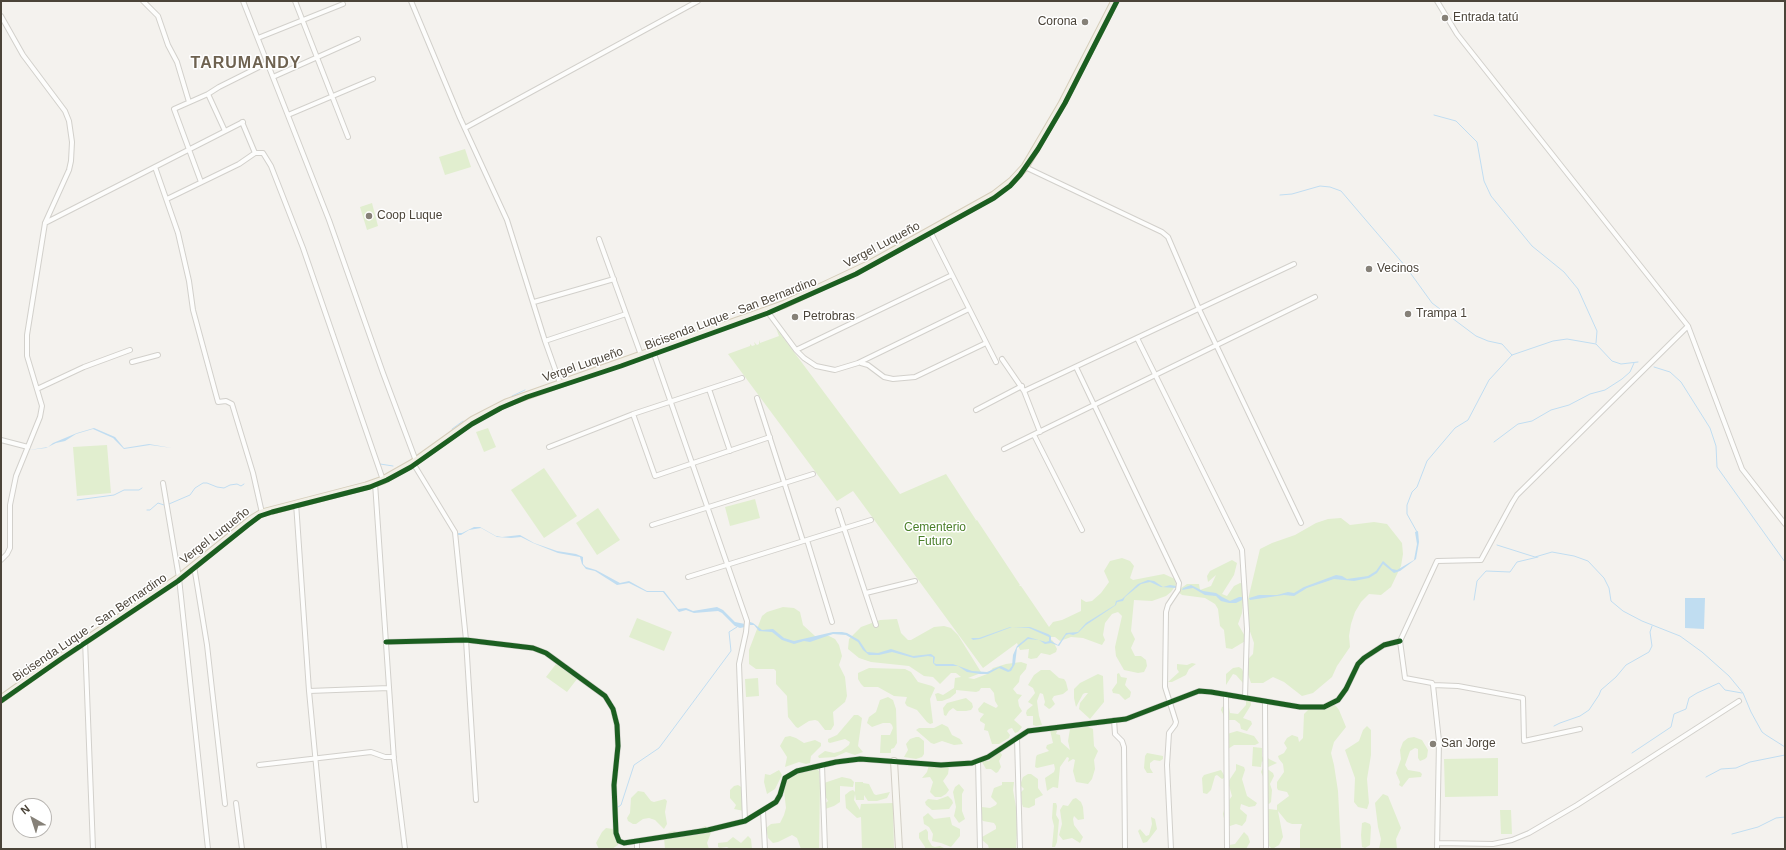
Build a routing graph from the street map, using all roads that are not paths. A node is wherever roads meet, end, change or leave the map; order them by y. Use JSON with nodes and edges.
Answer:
{"nodes":[{"id":1,"x":143,"y":1,"type":"edge"},
{"id":2,"x":243,"y":1,"type":"edge"},
{"id":3,"x":295,"y":1,"type":"edge"},
{"id":4,"x":411,"y":1,"type":"edge"},
{"id":5,"x":698,"y":1,"type":"edge"},
{"id":6,"x":1115,"y":1,"type":"edge"},
{"id":7,"x":1437,"y":1,"type":"edge"},
{"id":8,"x":344,"y":4,"type":"dead end"},
{"id":9,"x":1,"y":16,"type":"edge"},
{"id":10,"x":302,"y":20,"type":"junction"},
{"id":11,"x":258,"y":38,"type":"junction"},
{"id":12,"x":358,"y":39,"type":"dead end"},
{"id":13,"x":317,"y":57,"type":"junction"},
{"id":14,"x":268,"y":63,"type":"junction"},
{"id":15,"x":273,"y":77,"type":"junction"},
{"id":16,"x":373,"y":79,"type":"dead end"},
{"id":17,"x":208,"y":94,"type":"junction"},
{"id":18,"x":332,"y":96,"type":"junction"},
{"id":19,"x":189,"y":102,"type":"junction"},
{"id":20,"x":288,"y":114,"type":"junction"},
{"id":21,"x":465,"y":128,"type":"junction"},
{"id":22,"x":225,"y":131,"type":"junction"},
{"id":23,"x":348,"y":137,"type":"dead end"},
{"id":24,"x":189,"y":150,"type":"junction"},
{"id":25,"x":255,"y":153,"type":"junction"},
{"id":26,"x":155,"y":167,"type":"junction"},
{"id":27,"x":1024,"y":167,"type":"junction"},
{"id":28,"x":201,"y":182,"type":"junction"},
{"id":29,"x":167,"y":199,"type":"junction"},
{"id":30,"x":45,"y":223,"type":"junction"},
{"id":31,"x":930,"y":231,"type":"junction"},
{"id":32,"x":599,"y":239,"type":"dead end"},
{"id":33,"x":1294,"y":264,"type":"dead end"},
{"id":34,"x":952,"y":275,"type":"junction"},
{"id":35,"x":614,"y":279,"type":"junction"},
{"id":36,"x":1315,"y":297,"type":"dead end"},
{"id":37,"x":534,"y":302,"type":"junction"},
{"id":38,"x":969,"y":308,"type":"junction"},
{"id":39,"x":1199,"y":309,"type":"junction"},
{"id":40,"x":767,"y":311,"type":"junction"},
{"id":41,"x":626,"y":314,"type":"junction"},
{"id":42,"x":1688,"y":326,"type":"junction"},
{"id":43,"x":1137,"y":338,"type":"junction"},
{"id":44,"x":545,"y":341,"type":"junction"},
{"id":45,"x":986,"y":343,"type":"junction"},
{"id":46,"x":1216,"y":345,"type":"junction"},
{"id":47,"x":130,"y":350,"type":"dead end"},
{"id":48,"x":796,"y":350,"type":"junction"},
{"id":49,"x":654,"y":351,"type":"junction"},
{"id":50,"x":158,"y":355,"type":"dead end"},
{"id":51,"x":641,"y":356,"type":"junction"},
{"id":52,"x":1002,"y":359,"type":"dead end"},
{"id":53,"x":132,"y":362,"type":"dead end"},
{"id":54,"x":996,"y":362,"type":"dead end"},
{"id":55,"x":858,"y":363,"type":"junction"},
{"id":56,"x":1076,"y":367,"type":"junction"},
{"id":57,"x":1156,"y":375,"type":"junction"},
{"id":58,"x":742,"y":378,"type":"dead end"},
{"id":59,"x":559,"y":380,"type":"junction"},
{"id":60,"x":1022,"y":386,"type":"junction"},
{"id":61,"x":710,"y":389,"type":"junction"},
{"id":62,"x":37,"y":390,"type":"junction"},
{"id":63,"x":1024,"y":391,"type":"junction"},
{"id":64,"x":757,"y":398,"type":"dead end"},
{"id":65,"x":671,"y":401,"type":"junction"},
{"id":66,"x":1094,"y":405,"type":"junction"},
{"id":67,"x":976,"y":410,"type":"dead end"},
{"id":68,"x":633,"y":414,"type":"junction"},
{"id":69,"x":1040,"y":432,"type":"junction"},
{"id":70,"x":1034,"y":435,"type":"junction"},
{"id":71,"x":770,"y":437,"type":"junction"},
{"id":72,"x":1,"y":440,"type":"edge"},
{"id":73,"x":28,"y":447,"type":"junction"},
{"id":74,"x":549,"y":447,"type":"dead end"},
{"id":75,"x":1004,"y":449,"type":"dead end"},
{"id":76,"x":730,"y":451,"type":"junction"},
{"id":77,"x":415,"y":462,"type":"junction"},
{"id":78,"x":692,"y":464,"type":"junction"},
{"id":79,"x":813,"y":474,"type":"dead end"},
{"id":80,"x":383,"y":480,"type":"junction"},
{"id":81,"x":785,"y":482,"type":"junction"},
{"id":82,"x":163,"y":483,"type":"dead end"},
{"id":83,"x":374,"y":483,"type":"junction"},
{"id":84,"x":296,"y":503,"type":"junction"},
{"id":85,"x":708,"y":507,"type":"junction"},
{"id":86,"x":838,"y":510,"type":"dead end"},
{"id":87,"x":262,"y":513,"type":"junction"},
{"id":88,"x":872,"y":520,"type":"dead end"},
{"id":89,"x":1301,"y":523,"type":"dead end"},
{"id":90,"x":1785,"y":524,"type":"edge"},
{"id":91,"x":652,"y":525,"type":"dead end"},
{"id":92,"x":844,"y":528,"type":"junction"},
{"id":93,"x":1082,"y":530,"type":"dead end"},
{"id":94,"x":805,"y":541,"type":"junction"},
{"id":95,"x":1,"y":560,"type":"edge"},
{"id":96,"x":194,"y":565,"type":"junction"},
{"id":97,"x":728,"y":565,"type":"junction"},
{"id":98,"x":688,"y":577,"type":"dead end"},
{"id":99,"x":179,"y":578,"type":"junction"},
{"id":100,"x":915,"y":581,"type":"dead end"},
{"id":101,"x":866,"y":593,"type":"junction"},
{"id":102,"x":832,"y":622,"type":"dead end"},
{"id":103,"x":876,"y":625,"type":"dead end"},
{"id":104,"x":85,"y":640,"type":"junction"},
{"id":105,"x":466,"y":640,"type":"junction"},
{"id":106,"x":1400,"y":641,"type":"junction"},
{"id":107,"x":386,"y":642,"type":"junction"},
{"id":108,"x":1433,"y":684,"type":"junction"},
{"id":109,"x":389,"y":688,"type":"junction"},
{"id":110,"x":309,"y":691,"type":"junction"},
{"id":111,"x":1226,"y":694,"type":"junction"},
{"id":112,"x":1245,"y":698,"type":"junction"},
{"id":113,"x":1,"y":699,"type":"edge"},
{"id":114,"x":1739,"y":701,"type":"dead end"},
{"id":115,"x":1169,"y":702,"type":"junction"},
{"id":116,"x":1265,"y":702,"type":"junction"},
{"id":117,"x":1114,"y":720,"type":"junction"},
{"id":118,"x":1580,"y":729,"type":"dead end"},
{"id":119,"x":1017,"y":738,"type":"junction"},
{"id":120,"x":394,"y":757,"type":"junction"},
{"id":121,"x":314,"y":758,"type":"junction"},
{"id":122,"x":894,"y":761,"type":"junction"},
{"id":123,"x":978,"y":761,"type":"junction"},
{"id":124,"x":259,"y":765,"type":"dead end"},
{"id":125,"x":822,"y":765,"type":"junction"},
{"id":126,"x":476,"y":800,"type":"dead end"},
{"id":127,"x":236,"y":803,"type":"dead end"},
{"id":128,"x":225,"y":804,"type":"dead end"},
{"id":129,"x":763,"y":810,"type":"junction"},
{"id":130,"x":746,"y":821,"type":"junction"},
{"id":131,"x":637,"y":842,"type":"junction"},
{"id":132,"x":1437,"y":843,"type":"junction"},
{"id":133,"x":93,"y":849,"type":"edge"},
{"id":134,"x":208,"y":849,"type":"edge"},
{"id":135,"x":242,"y":849,"type":"edge"},
{"id":136,"x":324,"y":849,"type":"edge"},
{"id":137,"x":405,"y":849,"type":"edge"},
{"id":138,"x":637,"y":849,"type":"edge"},
{"id":139,"x":765,"y":849,"type":"edge"},
{"id":140,"x":825,"y":849,"type":"edge"},
{"id":141,"x":899,"y":849,"type":"edge"},
{"id":142,"x":980,"y":849,"type":"edge"},
{"id":143,"x":1020,"y":849,"type":"edge"},
{"id":144,"x":1125,"y":849,"type":"edge"},
{"id":145,"x":1171,"y":849,"type":"edge"},
{"id":146,"x":1227,"y":849,"type":"edge"},
{"id":147,"x":1266,"y":849,"type":"edge"},
{"id":148,"x":1437,"y":849,"type":"edge"}],
"edges":[{"from":1,"to":19,"type":"street"},
{"from":2,"to":11,"type":"street"},
{"from":3,"to":10,"type":"street"},
{"from":4,"to":21,"type":"street"},
{"from":5,"to":21,"type":"street"},
{"from":6,"to":27,"type":"main road","name":"Vergel Luqueño"},
{"from":7,"to":42,"type":"street"},
{"from":8,"to":10,"type":"street"},
{"from":9,"to":30,"type":"street"},
{"from":10,"to":11,"type":"street"},
{"from":10,"to":13,"type":"street"},
{"from":11,"to":14,"type":"street"},
{"from":12,"to":13,"type":"street"},
{"from":13,"to":15,"type":"street"},
{"from":13,"to":18,"type":"street"},
{"from":14,"to":15,"type":"street"},
{"from":14,"to":17,"type":"street"},
{"from":15,"to":20,"type":"street"},
{"from":16,"to":18,"type":"street"},
{"from":17,"to":19,"type":"street"},
{"from":17,"to":22,"type":"street"},
{"from":18,"to":20,"type":"street"},
{"from":18,"to":23,"type":"street"},
{"from":19,"to":24,"type":"street"},
{"from":20,"to":77,"type":"street"},
{"from":21,"to":37,"type":"street"},
{"from":22,"to":24,"type":"street"},
{"from":22,"to":25,"type":"street"},
{"from":24,"to":26,"type":"street"},
{"from":24,"to":28,"type":"street"},
{"from":25,"to":28,"type":"street"},
{"from":25,"to":80,"type":"street"},
{"from":26,"to":29,"type":"street"},
{"from":26,"to":30,"type":"street"},
{"from":27,"to":31,"type":"main road","name":"Vergel Luqueño"},
{"from":27,"to":39,"type":"street"},
{"from":28,"to":29,"type":"street"},
{"from":29,"to":87,"type":"street"},
{"from":30,"to":62,"type":"street"},
{"from":31,"to":34,"type":"street"},
{"from":31,"to":40,"type":"main road","name":"Vergel Luqueño"},
{"from":32,"to":35,"type":"street"},
{"from":33,"to":39,"type":"street"},
{"from":34,"to":38,"type":"street"},
{"from":34,"to":48,"type":"street"},
{"from":35,"to":37,"type":"street"},
{"from":35,"to":41,"type":"street"},
{"from":36,"to":46,"type":"street"},
{"from":37,"to":44,"type":"street"},
{"from":38,"to":45,"type":"street"},
{"from":38,"to":55,"type":"street"},
{"from":39,"to":43,"type":"street"},
{"from":39,"to":46,"type":"street"},
{"from":40,"to":48,"type":"street"},
{"from":40,"to":49,"type":"main road","name":"Vergel Luqueño"},
{"from":41,"to":44,"type":"street"},
{"from":41,"to":51,"type":"street"},
{"from":42,"to":90,"type":"street"},
{"from":42,"to":106,"type":"street"},
{"from":43,"to":56,"type":"street"},
{"from":43,"to":57,"type":"street"},
{"from":44,"to":59,"type":"street"},
{"from":45,"to":54,"type":"street"},
{"from":45,"to":55,"type":"street"},
{"from":46,"to":57,"type":"street"},
{"from":46,"to":89,"type":"street"},
{"from":47,"to":62,"type":"street"},
{"from":48,"to":55,"type":"street"},
{"from":49,"to":51,"type":"main road","name":"Vergel Luqueño"},
{"from":49,"to":65,"type":"street"},
{"from":50,"to":53,"type":"street"},
{"from":51,"to":59,"type":"main road","name":"Vergel Luqueño"},
{"from":52,"to":60,"type":"street"},
{"from":56,"to":63,"type":"street"},
{"from":56,"to":66,"type":"street"},
{"from":57,"to":66,"type":"street"},
{"from":57,"to":112,"type":"street"},
{"from":58,"to":61,"type":"street"},
{"from":59,"to":77,"type":"main road","name":"Vergel Luqueño"},
{"from":60,"to":63,"type":"street"},
{"from":60,"to":67,"type":"street"},
{"from":61,"to":65,"type":"street"},
{"from":61,"to":76,"type":"street"},
{"from":62,"to":73,"type":"street"},
{"from":63,"to":69,"type":"street"},
{"from":64,"to":71,"type":"street"},
{"from":65,"to":68,"type":"street"},
{"from":65,"to":78,"type":"street"},
{"from":66,"to":69,"type":"street"},
{"from":66,"to":115,"type":"street"},
{"from":68,"to":74,"type":"street"},
{"from":68,"to":78,"type":"street"},
{"from":69,"to":70,"type":"street"},
{"from":70,"to":75,"type":"street"},
{"from":70,"to":93,"type":"street"},
{"from":71,"to":76,"type":"street"},
{"from":71,"to":81,"type":"street"},
{"from":72,"to":73,"type":"street"},
{"from":73,"to":95,"type":"street"},
{"from":76,"to":78,"type":"street"},
{"from":77,"to":80,"type":"main road","name":"Vergel Luqueño"},
{"from":77,"to":105,"type":"street"},
{"from":78,"to":85,"type":"street"},
{"from":79,"to":81,"type":"street"},
{"from":80,"to":83,"type":"main road","name":"Vergel Luqueño"},
{"from":81,"to":85,"type":"street"},
{"from":81,"to":94,"type":"street"},
{"from":82,"to":99,"type":"street"},
{"from":83,"to":84,"type":"main road","name":"Vergel Luqueño"},
{"from":83,"to":107,"type":"street"},
{"from":84,"to":87,"type":"main road","name":"Vergel Luqueño"},
{"from":84,"to":110,"type":"street"},
{"from":85,"to":91,"type":"street"},
{"from":85,"to":97,"type":"street"},
{"from":86,"to":92,"type":"street"},
{"from":87,"to":96,"type":"main road","name":"Vergel Luqueño"},
{"from":88,"to":92,"type":"street"},
{"from":92,"to":94,"type":"street"},
{"from":92,"to":101,"type":"street"},
{"from":94,"to":97,"type":"street"},
{"from":94,"to":102,"type":"street"},
{"from":96,"to":99,"type":"main road","name":"Vergel Luqueño"},
{"from":96,"to":128,"type":"street"},
{"from":97,"to":98,"type":"street"},
{"from":97,"to":130,"type":"street"},
{"from":99,"to":104,"type":"main road","name":"Vergel Luqueño"},
{"from":99,"to":134,"type":"street"},
{"from":100,"to":101,"type":"street"},
{"from":101,"to":103,"type":"street"},
{"from":104,"to":113,"type":"main road","name":"Vergel Luqueño"},
{"from":104,"to":133,"type":"street"},
{"from":105,"to":107,"type":"street"},
{"from":105,"to":126,"type":"street"},
{"from":105,"to":131,"type":"street"},
{"from":106,"to":108,"type":"street"},
{"from":106,"to":116,"type":"street"},
{"from":107,"to":109,"type":"street"},
{"from":108,"to":118,"type":"street"},
{"from":108,"to":132,"type":"street"},
{"from":109,"to":110,"type":"street"},
{"from":109,"to":120,"type":"street"},
{"from":110,"to":121,"type":"street"},
{"from":111,"to":112,"type":"street"},
{"from":111,"to":115,"type":"street"},
{"from":111,"to":146,"type":"street"},
{"from":112,"to":116,"type":"street"},
{"from":114,"to":132,"type":"street"},
{"from":115,"to":117,"type":"street"},
{"from":115,"to":145,"type":"street"},
{"from":116,"to":147,"type":"street"},
{"from":117,"to":119,"type":"street"},
{"from":117,"to":144,"type":"street"},
{"from":119,"to":123,"type":"street"},
{"from":119,"to":143,"type":"street"},
{"from":120,"to":121,"type":"street"},
{"from":120,"to":137,"type":"street"},
{"from":121,"to":124,"type":"street"},
{"from":121,"to":136,"type":"street"},
{"from":122,"to":123,"type":"street"},
{"from":122,"to":125,"type":"street"},
{"from":122,"to":141,"type":"street"},
{"from":123,"to":142,"type":"street"},
{"from":125,"to":129,"type":"street"},
{"from":125,"to":140,"type":"street"},
{"from":127,"to":135,"type":"street"},
{"from":129,"to":130,"type":"street"},
{"from":129,"to":139,"type":"street"},
{"from":130,"to":131,"type":"street"},
{"from":131,"to":138,"type":"street"},
{"from":132,"to":148,"type":"street"}]}
